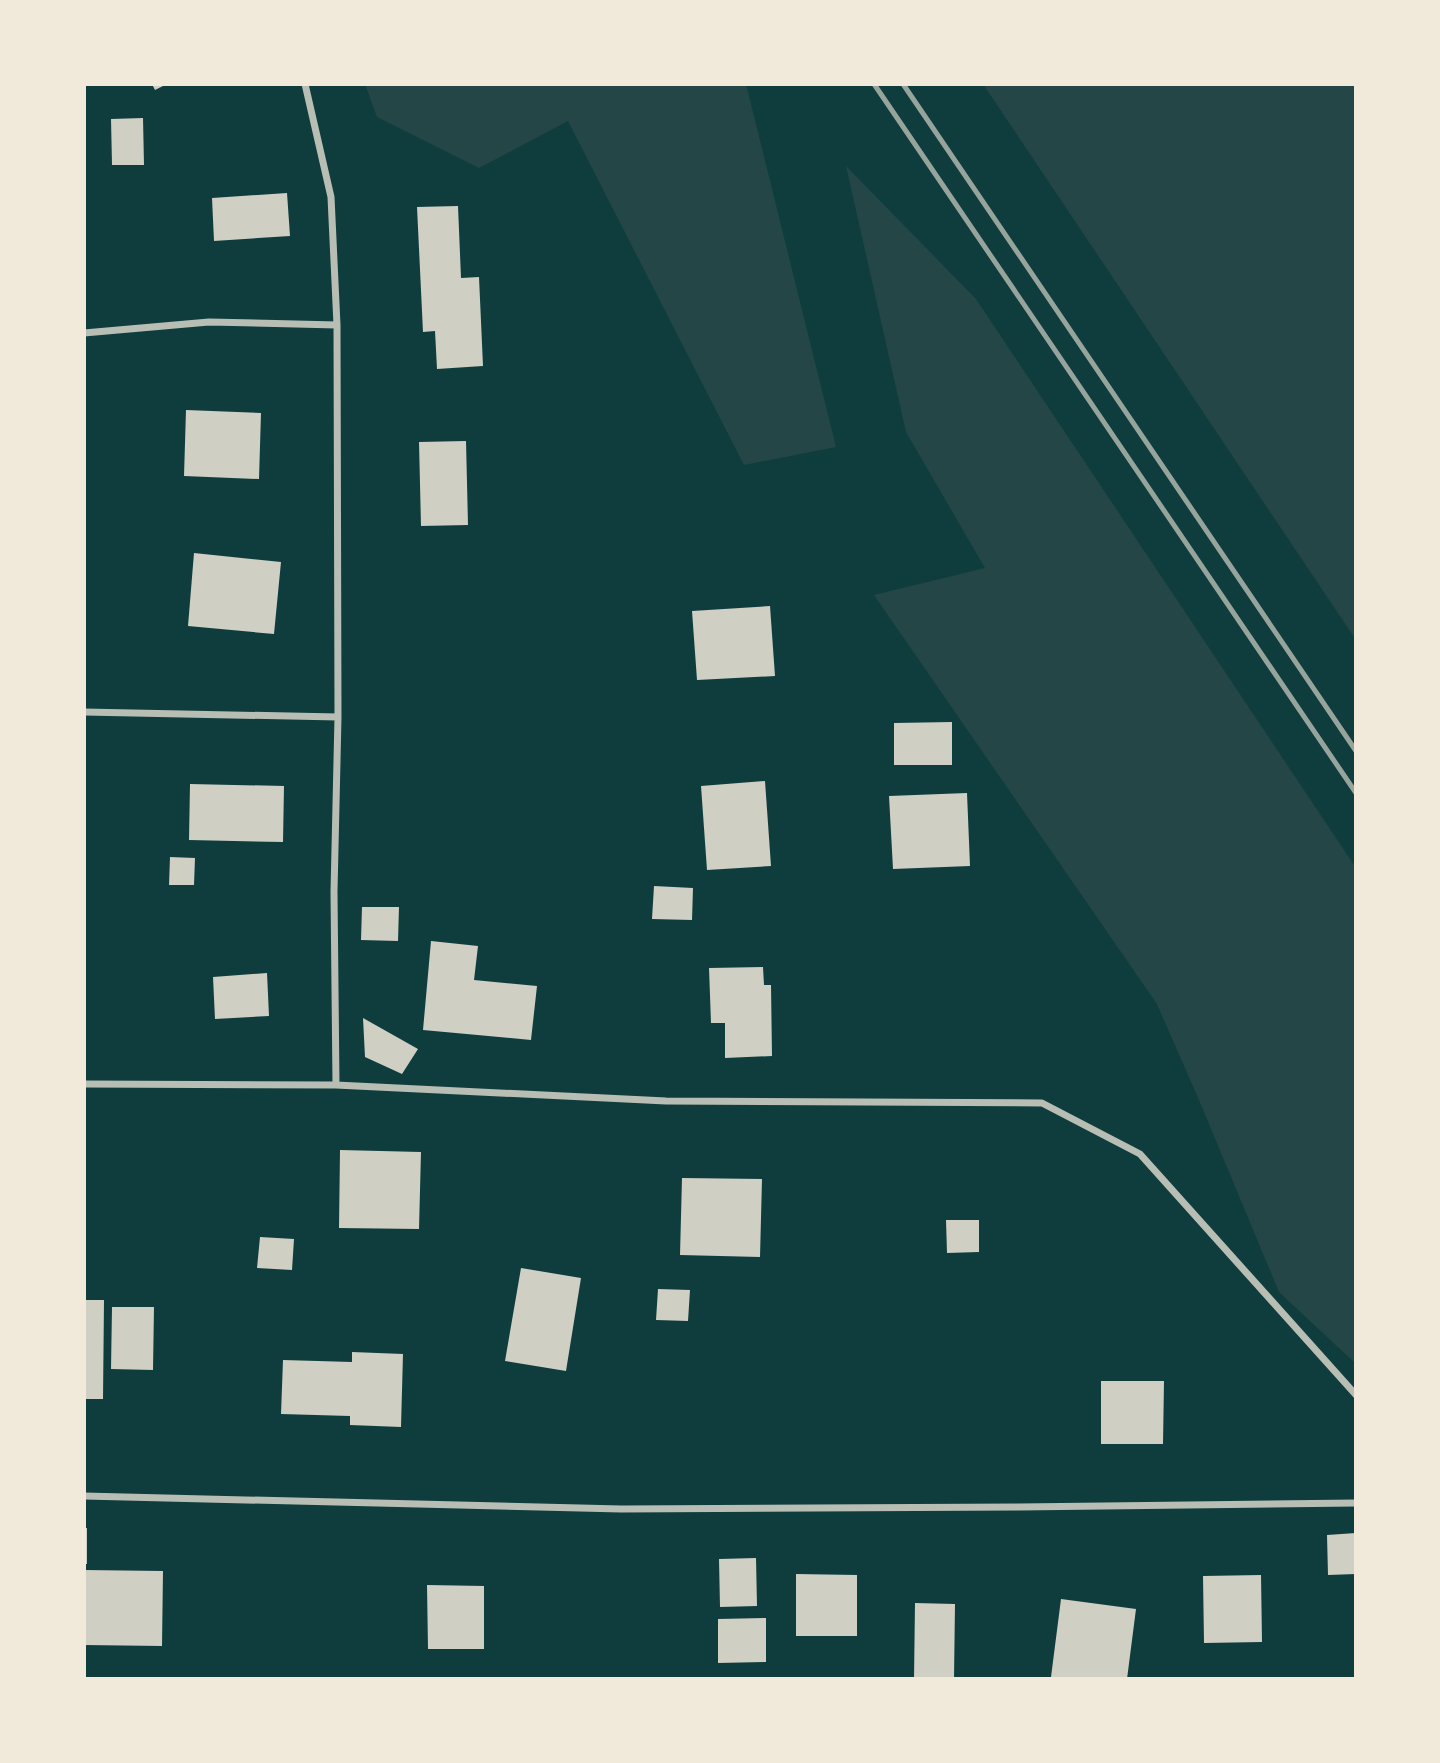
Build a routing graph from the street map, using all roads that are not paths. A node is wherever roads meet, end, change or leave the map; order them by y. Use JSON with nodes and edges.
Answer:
{"nodes":[{"id":1,"x":305,"y":84,"type":"edge"},
{"id":2,"x":337,"y":325,"type":"junction"},
{"id":3,"x":84,"y":333,"type":"edge"},
{"id":4,"x":84,"y":712,"type":"edge"},
{"id":5,"x":338,"y":717,"type":"junction"},
{"id":6,"x":84,"y":1084,"type":"edge"},
{"id":7,"x":337,"y":1085,"type":"junction"},
{"id":8,"x":1356,"y":1395,"type":"edge"},
{"id":9,"x":84,"y":1496,"type":"edge"},
{"id":10,"x":1356,"y":1503,"type":"edge"}],
"edges":[{"from":1,"to":2,"type":"street"},
{"from":2,"to":3,"type":"street"},
{"from":2,"to":5,"type":"street"},
{"from":4,"to":5,"type":"street"},
{"from":5,"to":7,"type":"street"},
{"from":6,"to":7,"type":"street"},
{"from":7,"to":8,"type":"street"},
{"from":9,"to":10,"type":"street"}]}
